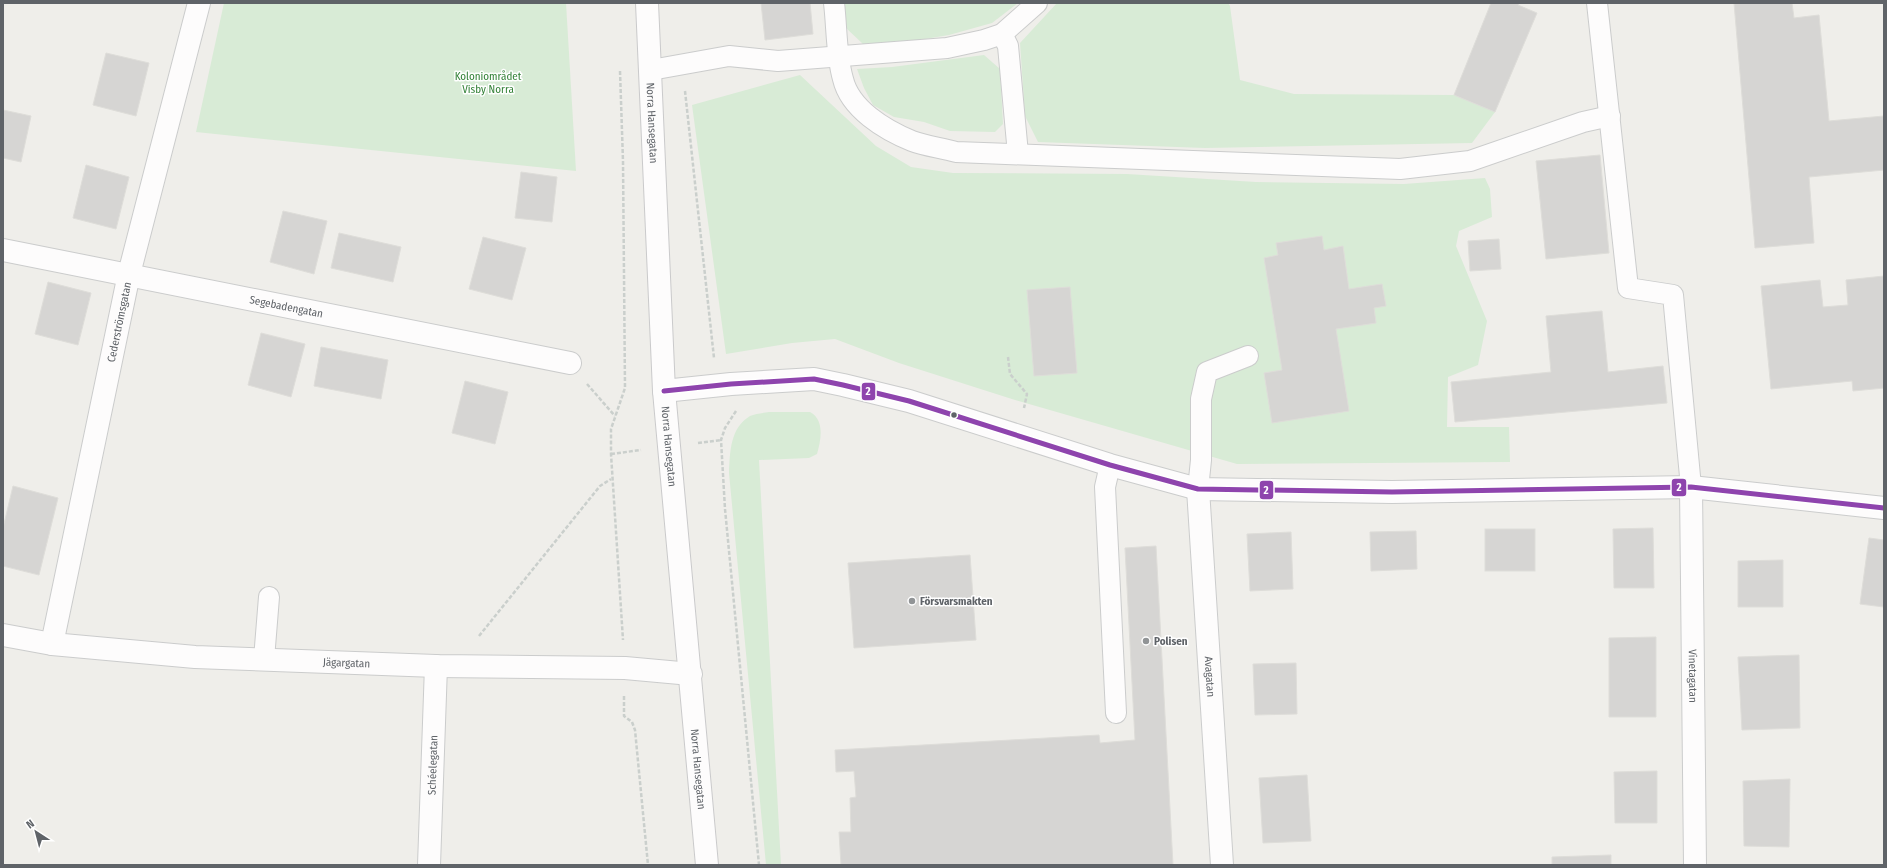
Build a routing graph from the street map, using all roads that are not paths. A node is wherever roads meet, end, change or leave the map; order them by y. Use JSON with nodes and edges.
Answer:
{"nodes":[{"id":1,"x":199,"y":3,"type":"edge"},
{"id":2,"x":647,"y":3,"type":"edge"},
{"id":3,"x":834,"y":3,"type":"edge"},
{"id":4,"x":1037,"y":3,"type":"edge"},
{"id":5,"x":1597,"y":3,"type":"edge"},
{"id":6,"x":1002,"y":34,"type":"junction"},
{"id":7,"x":839,"y":56,"type":"junction"},
{"id":8,"x":651,"y":70,"type":"junction"},
{"id":9,"x":1610,"y":116,"type":"junction"},
{"id":10,"x":1018,"y":154,"type":"junction"},
{"id":11,"x":3,"y":250,"type":"edge"},
{"id":12,"x":129,"y":274,"type":"junction"},
{"id":13,"x":1248,"y":356,"type":"dead end"},
{"id":14,"x":570,"y":363,"type":"road end"},
{"id":15,"x":664,"y":391,"type":"junction"},
{"id":16,"x":1110,"y":465,"type":"junction"},
{"id":17,"x":1692,"y":487,"type":"junction"},
{"id":18,"x":1198,"y":489,"type":"junction"},
{"id":19,"x":1884,"y":508,"type":"edge"},
{"id":20,"x":269,"y":597,"type":"dead end"},
{"id":21,"x":3,"y":635,"type":"edge"},
{"id":22,"x":52,"y":644,"type":"junction"},
{"id":23,"x":264,"y":660,"type":"junction"},
{"id":24,"x":436,"y":666,"type":"junction"},
{"id":25,"x":691,"y":674,"type":"junction"},
{"id":26,"x":1116,"y":713,"type":"dead end"},
{"id":27,"x":429,"y":865,"type":"edge"},
{"id":28,"x":707,"y":865,"type":"edge"},
{"id":29,"x":1222,"y":865,"type":"edge"},
{"id":30,"x":1695,"y":865,"type":"edge"}],
"edges":[{"from":1,"to":12,"type":"street","name":"Cederströmsgatan"},
{"from":2,"to":8,"type":"street","name":"Norra Hansegatan"},
{"from":3,"to":7,"type":"lane"},
{"from":4,"to":6,"type":"lane"},
{"from":5,"to":9,"type":"lane"},
{"from":6,"to":7,"type":"lane"},
{"from":6,"to":10,"type":"lane"},
{"from":7,"to":8,"type":"lane"},
{"from":7,"to":10,"type":"lane"},
{"from":8,"to":15,"type":"street","name":"Norra Hansegatan"},
{"from":9,"to":10,"type":"lane"},
{"from":9,"to":17,"type":"lane"},
{"from":11,"to":12,"type":"street","name":"Segebadengatan"},
{"from":12,"to":14,"type":"street","name":"Segebadengatan"},
{"from":12,"to":22,"type":"street","name":"Cederströmsgatan"},
{"from":13,"to":18,"type":"lane"},
{"from":15,"to":16,"type":"street"},
{"from":15,"to":25,"type":"street","name":"Norra Hansegatan"},
{"from":16,"to":18,"type":"street"},
{"from":16,"to":26,"type":"lane"},
{"from":17,"to":18,"type":"street"},
{"from":17,"to":19,"type":"street"},
{"from":17,"to":30,"type":"street","name":"Vinetagatan"},
{"from":18,"to":29,"type":"street","name":"Avagatan"},
{"from":20,"to":23,"type":"lane"},
{"from":21,"to":22,"type":"street","name":"Jägargatan"},
{"from":22,"to":23,"type":"street","name":"Jägargatan"},
{"from":23,"to":24,"type":"street","name":"Jägargatan"},
{"from":24,"to":25,"type":"street","name":"Jägargatan"},
{"from":24,"to":27,"type":"street","name":"Schéelegatan"},
{"from":25,"to":28,"type":"street","name":"Norra Hansegatan"}]}
